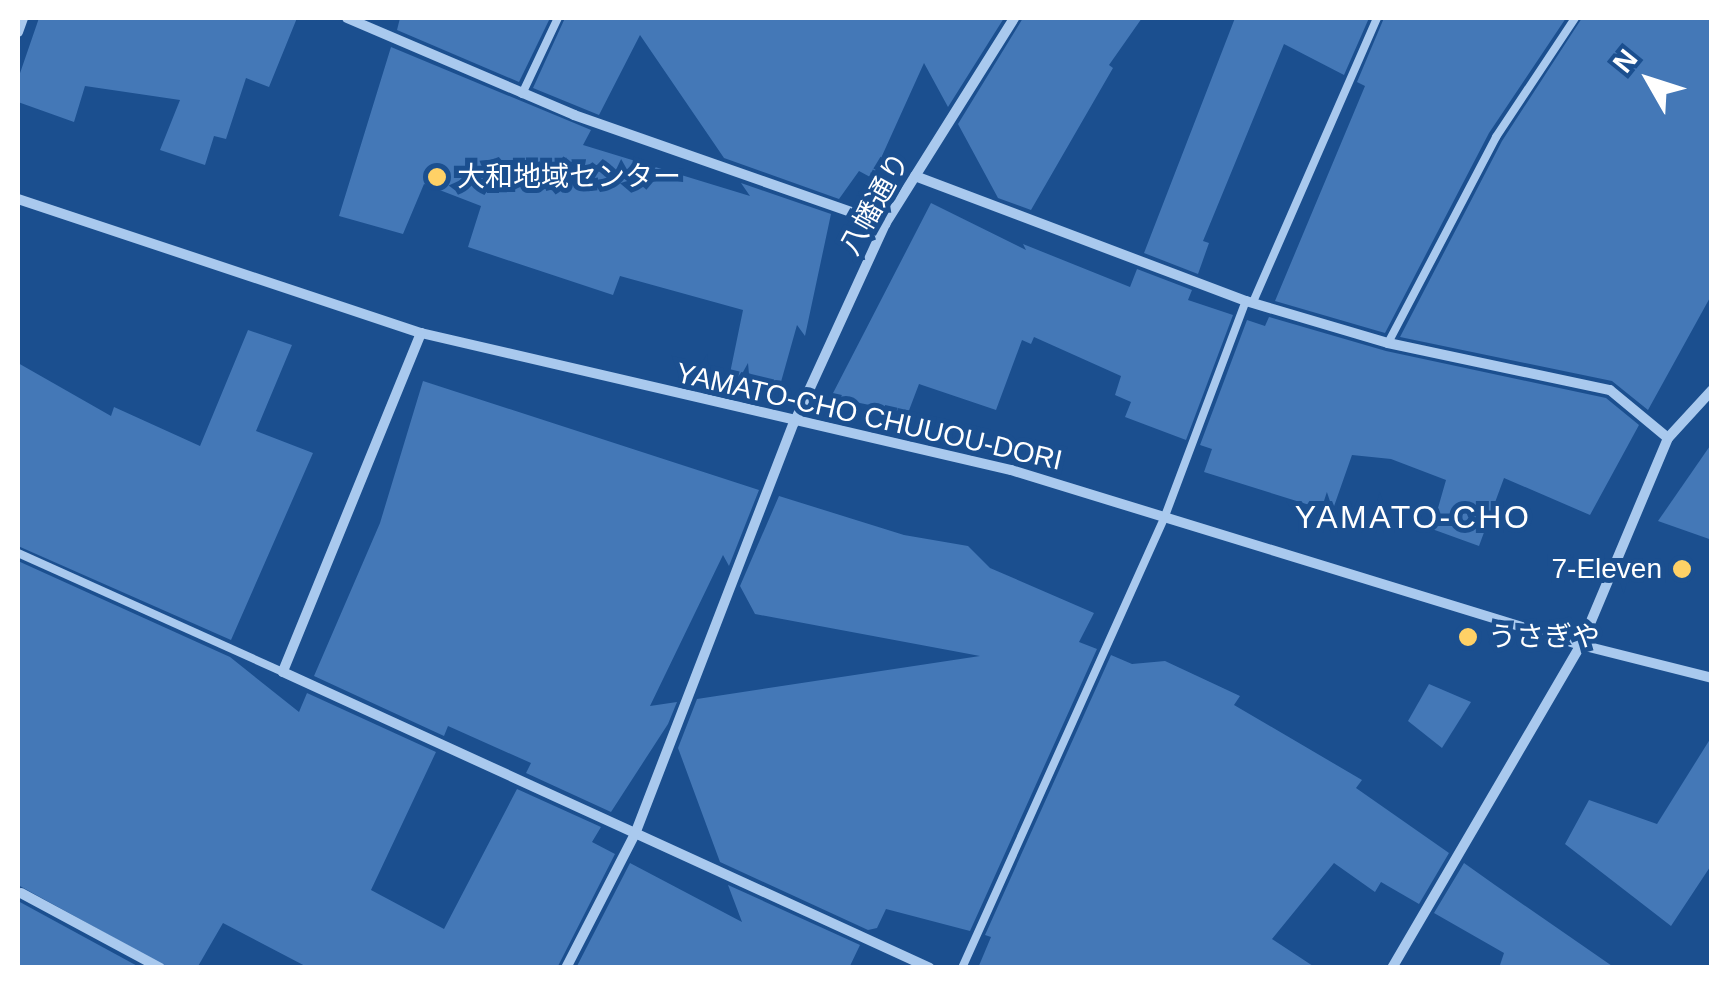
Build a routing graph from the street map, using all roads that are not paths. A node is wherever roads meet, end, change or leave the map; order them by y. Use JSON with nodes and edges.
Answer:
{"nodes":[{"id":1,"x":23,"y":18,"type":"edge"},
{"id":2,"x":347,"y":18,"type":"edge"},
{"id":3,"x":558,"y":18,"type":"edge"},
{"id":4,"x":1014,"y":18,"type":"edge"},
{"id":5,"x":1376,"y":18,"type":"edge"},
{"id":6,"x":1575,"y":18,"type":"edge"},
{"id":7,"x":18,"y":32,"type":"edge"},
{"id":8,"x":522,"y":94,"type":"junction"},
{"id":9,"x":914,"y":176,"type":"junction"},
{"id":10,"x":18,"y":199,"type":"edge"},
{"id":11,"x":885,"y":224,"type":"junction"},
{"id":12,"x":1250,"y":302,"type":"junction"},
{"id":13,"x":421,"y":334,"type":"junction"},
{"id":14,"x":1388,"y":343,"type":"junction"},
{"id":15,"x":1712,"y":390,"type":"edge"},
{"id":16,"x":794,"y":423,"type":"junction"},
{"id":17,"x":1668,"y":438,"type":"junction"},
{"id":18,"x":1164,"y":516,"type":"junction"},
{"id":19,"x":18,"y":552,"type":"edge"},
{"id":20,"x":1581,"y":645,"type":"junction"},
{"id":21,"x":283,"y":672,"type":"junction"},
{"id":22,"x":1712,"y":678,"type":"edge"},
{"id":23,"x":635,"y":834,"type":"junction"},
{"id":24,"x":21,"y":893,"type":"dead end"},
{"id":25,"x":144,"y":964,"type":"edge"},
{"id":26,"x":160,"y":968,"type":"edge"},
{"id":27,"x":566,"y":968,"type":"edge"},
{"id":28,"x":930,"y":968,"type":"edge"},
{"id":29,"x":962,"y":968,"type":"edge"},
{"id":30,"x":1392,"y":968,"type":"edge"}],
"edges":[{"from":1,"to":7,"type":"street"},
{"from":2,"to":8,"type":"street"},
{"from":3,"to":8,"type":"lane"},
{"from":4,"to":9,"type":"street","name":"八幡通り"},
{"from":5,"to":12,"type":"lane"},
{"from":6,"to":14,"type":"lane"},
{"from":8,"to":11,"type":"street"},
{"from":9,"to":11,"type":"street","name":"八幡通り"},
{"from":9,"to":12,"type":"street"},
{"from":10,"to":13,"type":"street","name":"YAMATO-CHO CHUUOU-DORI"},
{"from":11,"to":16,"type":"street","name":"八幡通り"},
{"from":12,"to":14,"type":"street"},
{"from":12,"to":18,"type":"lane"},
{"from":13,"to":16,"type":"street","name":"YAMATO-CHO CHUUOU-DORI"},
{"from":13,"to":21,"type":"street"},
{"from":14,"to":17,"type":"street"},
{"from":15,"to":17,"type":"street"},
{"from":16,"to":18,"type":"street","name":"YAMATO-CHO CHUUOU-DORI"},
{"from":16,"to":23,"type":"street","name":"八幡通り"},
{"from":17,"to":20,"type":"street"},
{"from":18,"to":20,"type":"street","name":"YAMATO-CHO CHUUOU-DORI"},
{"from":18,"to":29,"type":"lane"},
{"from":19,"to":21,"type":"lane"},
{"from":20,"to":22,"type":"street","name":"YAMATO-CHO CHUUOU-DORI"},
{"from":20,"to":30,"type":"street"},
{"from":21,"to":23,"type":"street"},
{"from":23,"to":27,"type":"street","name":"八幡通り"},
{"from":23,"to":28,"type":"street"},
{"from":24,"to":25,"type":"street"},
{"from":25,"to":26,"type":"street"}]}
